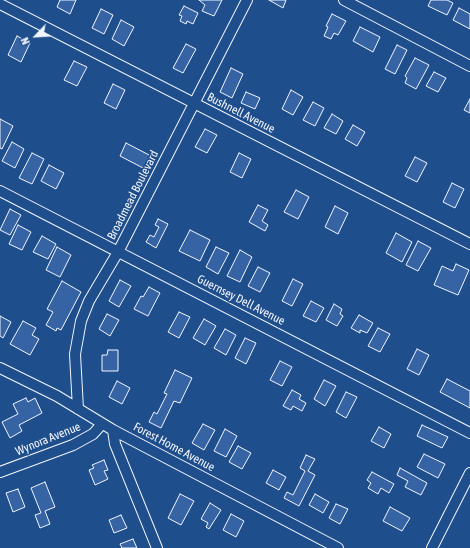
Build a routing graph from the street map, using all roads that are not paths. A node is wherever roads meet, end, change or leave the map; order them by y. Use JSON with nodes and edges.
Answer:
{"nodes":[{"id":1,"x":246,"y":0,"type":"edge"},
{"id":2,"x":344,"y":0,"type":"edge"},
{"id":3,"x":0,"y":4,"type":"edge"},
{"id":4,"x":470,"y":66,"type":"edge"},
{"id":5,"x":194,"y":103,"type":"junction"},
{"id":6,"x":0,"y":191,"type":"edge"},
{"id":7,"x":470,"y":244,"type":"edge"},
{"id":8,"x":118,"y":252,"type":"junction"},
{"id":9,"x":0,"y":368,"type":"edge"},
{"id":10,"x":78,"y":409,"type":"junction"},
{"id":11,"x":102,"y":424,"type":"junction"},
{"id":12,"x":113,"y":430,"type":"junction"},
{"id":13,"x":470,"y":433,"type":"edge"},
{"id":14,"x":0,"y":472,"type":"edge"},
{"id":15,"x":470,"y":473,"type":"edge"},
{"id":16,"x":157,"y":548,"type":"edge"},
{"id":17,"x":338,"y":548,"type":"edge"},
{"id":18,"x":432,"y":548,"type":"edge"}],
"edges":[{"from":1,"to":5,"type":"street","name":"Broadmead Boulevard"},
{"from":2,"to":4,"type":"street"},
{"from":3,"to":5,"type":"street","name":"Bushnell Avenue"},
{"from":5,"to":7,"type":"street","name":"Bushnell Avenue"},
{"from":5,"to":8,"type":"street","name":"Broadmead Boulevard"},
{"from":6,"to":8,"type":"street","name":"Guernsey Dell Avenue"},
{"from":8,"to":10,"type":"street","name":"Broadmead Boulevard"},
{"from":8,"to":13,"type":"street","name":"Guernsey Dell Avenue"},
{"from":9,"to":10,"type":"street","name":"Forest Home Avenue"},
{"from":10,"to":11,"type":"street","name":"Forest Home Avenue"},
{"from":11,"to":12,"type":"street","name":"Forest Home Avenue"},
{"from":11,"to":14,"type":"street","name":"Wynora Avenue"},
{"from":12,"to":16,"type":"street"},
{"from":12,"to":17,"type":"street","name":"Forest Home Avenue"},
{"from":15,"to":18,"type":"street"}]}
